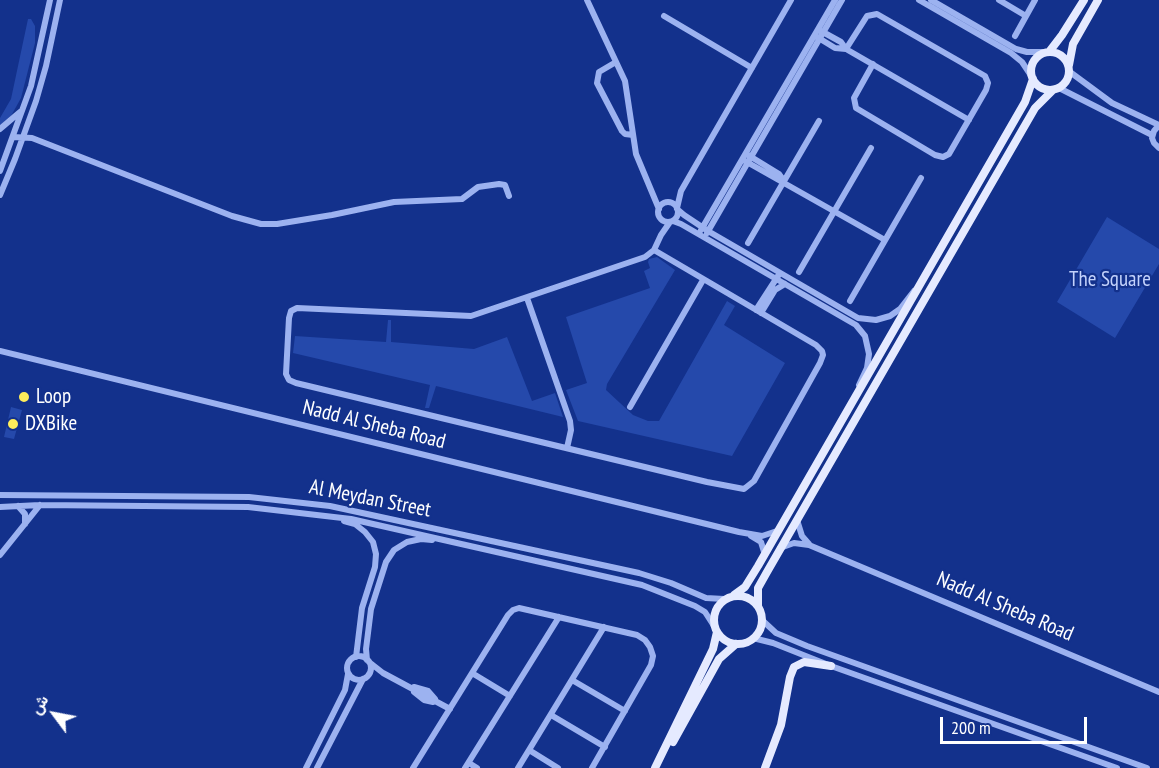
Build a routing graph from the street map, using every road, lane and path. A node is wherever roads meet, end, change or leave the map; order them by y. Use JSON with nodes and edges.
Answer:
{"nodes":[{"id":1,"x":50,"y":0,"type":"edge"},
{"id":2,"x":60,"y":0,"type":"edge"},
{"id":3,"x":587,"y":0,"type":"edge"},
{"id":4,"x":791,"y":0,"type":"edge"},
{"id":5,"x":835,"y":0,"type":"edge"},
{"id":6,"x":842,"y":0,"type":"edge"},
{"id":7,"x":919,"y":0,"type":"edge"},
{"id":8,"x":931,"y":0,"type":"edge"},
{"id":9,"x":999,"y":0,"type":"edge"},
{"id":10,"x":1035,"y":0,"type":"edge"},
{"id":11,"x":1084,"y":0,"type":"edge"},
{"id":12,"x":1098,"y":0,"type":"edge"},
{"id":13,"x":664,"y":16,"type":"dead end"},
{"id":14,"x":1026,"y":16,"type":"junction"},
{"id":15,"x":819,"y":34,"type":"junction"},
{"id":16,"x":1015,"y":36,"type":"dead end"},
{"id":17,"x":846,"y":49,"type":"junction"},
{"id":18,"x":1048,"y":52,"type":"junction"},
{"id":19,"x":616,"y":62,"type":"junction"},
{"id":20,"x":873,"y":64,"type":"junction"},
{"id":21,"x":752,"y":68,"type":"junction"},
{"id":22,"x":1069,"y":69,"type":"junction"},
{"id":23,"x":1032,"y":78,"type":"junction"},
{"id":24,"x":1056,"y":89,"type":"junction"},
{"id":25,"x":23,"y":110,"type":"junction"},
{"id":26,"x":969,"y":120,"type":"junction"},
{"id":27,"x":819,"y":121,"type":"dead end"},
{"id":28,"x":1159,"y":125,"type":"edge"},
{"id":29,"x":0,"y":129,"type":"edge"},
{"id":30,"x":633,"y":135,"type":"junction"},
{"id":31,"x":1152,"y":135,"type":"junction"},
{"id":32,"x":24,"y":136,"type":"junction"},
{"id":33,"x":13,"y":137,"type":"junction"},
{"id":34,"x":871,"y":148,"type":"dead end"},
{"id":35,"x":1159,"y":148,"type":"edge"},
{"id":36,"x":747,"y":158,"type":"junction"},
{"id":37,"x":0,"y":170,"type":"edge"},
{"id":38,"x":921,"y":178,"type":"dead end"},
{"id":39,"x":784,"y":181,"type":"junction"},
{"id":40,"x":681,"y":191,"type":"junction"},
{"id":41,"x":653,"y":193,"type":"junction"},
{"id":42,"x":0,"y":195,"type":"edge"},
{"id":43,"x":509,"y":196,"type":"dead end"},
{"id":44,"x":669,"y":203,"type":"junction"},
{"id":45,"x":677,"y":208,"type":"junction"},
{"id":46,"x":659,"y":209,"type":"junction"},
{"id":47,"x":835,"y":210,"type":"junction"},
{"id":48,"x":660,"y":218,"type":"junction"},
{"id":49,"x":671,"y":222,"type":"junction"},
{"id":50,"x":704,"y":233,"type":"junction"},
{"id":51,"x":661,"y":235,"type":"junction"},
{"id":52,"x":885,"y":240,"type":"junction"},
{"id":53,"x":748,"y":243,"type":"dead end"},
{"id":54,"x":654,"y":250,"type":"junction"},
{"id":55,"x":799,"y":272,"type":"dead end"},
{"id":56,"x":775,"y":278,"type":"junction"},
{"id":57,"x":703,"y":280,"type":"junction"},
{"id":58,"x":786,"y":284,"type":"junction"},
{"id":59,"x":919,"y":286,"type":"junction"},
{"id":60,"x":805,"y":288,"type":"junction"},
{"id":61,"x":527,"y":298,"type":"junction"},
{"id":62,"x":850,"y":301,"type":"dead end"},
{"id":63,"x":759,"y":312,"type":"junction"},
{"id":64,"x":0,"y":351,"type":"edge"},
{"id":65,"x":858,"y":392,"type":"junction"},
{"id":66,"x":630,"y":407,"type":"dead end"},
{"id":67,"x":567,"y":448,"type":"junction"},
{"id":68,"x":0,"y":495,"type":"edge"},
{"id":69,"x":18,"y":506,"type":"junction"},
{"id":70,"x":40,"y":506,"type":"junction"},
{"id":71,"x":0,"y":507,"type":"edge"},
{"id":72,"x":324,"y":514,"type":"junction"},
{"id":73,"x":797,"y":520,"type":"junction"},
{"id":74,"x":25,"y":525,"type":"junction"},
{"id":75,"x":779,"y":530,"type":"junction"},
{"id":76,"x":739,"y":532,"type":"junction"},
{"id":77,"x":447,"y":540,"type":"junction"},
{"id":78,"x":809,"y":545,"type":"junction"},
{"id":79,"x":780,"y":548,"type":"junction"},
{"id":80,"x":0,"y":555,"type":"edge"},
{"id":81,"x":765,"y":555,"type":"junction"},
{"id":82,"x":734,"y":595,"type":"junction"},
{"id":83,"x":724,"y":599,"type":"junction"},
{"id":84,"x":758,"y":606,"type":"junction"},
{"id":85,"x":559,"y":617,"type":"junction"},
{"id":86,"x":762,"y":620,"type":"junction"},
{"id":87,"x":604,"y":627,"type":"junction"},
{"id":88,"x":715,"y":629,"type":"junction"},
{"id":89,"x":753,"y":638,"type":"junction"},
{"id":90,"x":736,"y":644,"type":"junction"},
{"id":91,"x":356,"y":657,"type":"junction"},
{"id":92,"x":368,"y":661,"type":"junction"},
{"id":93,"x":831,"y":666,"type":"junction"},
{"id":94,"x":383,"y":673,"type":"junction"},
{"id":95,"x":472,"y":673,"type":"junction"},
{"id":96,"x":348,"y":674,"type":"junction"},
{"id":97,"x":366,"y":677,"type":"junction"},
{"id":98,"x":572,"y":680,"type":"junction"},
{"id":99,"x":1159,"y":692,"type":"edge"},
{"id":100,"x":510,"y":696,"type":"junction"},
{"id":101,"x":450,"y":709,"type":"junction"},
{"id":102,"x":625,"y":711,"type":"junction"},
{"id":103,"x":551,"y":714,"type":"junction"},
{"id":104,"x":604,"y":747,"type":"junction"},
{"id":105,"x":529,"y":750,"type":"junction"},
{"id":106,"x":662,"y":754,"type":"junction"},
{"id":107,"x":467,"y":765,"type":"edge"},
{"id":108,"x":306,"y":768,"type":"edge"},
{"id":109,"x":317,"y":768,"type":"edge"},
{"id":110,"x":413,"y":768,"type":"edge"},
{"id":111,"x":477,"y":768,"type":"edge"},
{"id":112,"x":518,"y":768,"type":"edge"},
{"id":113,"x":558,"y":768,"type":"edge"},
{"id":114,"x":592,"y":768,"type":"edge"},
{"id":115,"x":655,"y":768,"type":"edge"},
{"id":116,"x":765,"y":768,"type":"edge"},
{"id":117,"x":1117,"y":768,"type":"edge"},
{"id":118,"x":1147,"y":768,"type":"edge"}],
"edges":[{"from":1,"to":25,"type":"street"},
{"from":2,"to":32,"type":"street"},
{"from":3,"to":19,"type":"street"},
{"from":4,"to":21,"type":"street"},
{"from":5,"to":15,"type":"street"},
{"from":6,"to":15,"type":"street"},
{"from":7,"to":23,"type":"street"},
{"from":8,"to":18,"type":"street"},
{"from":9,"to":14,"type":"street"},
{"from":10,"to":14,"type":"street"},
{"from":11,"to":18,"type":"main road"},
{"from":12,"to":22,"type":"main road"},
{"from":13,"to":21,"type":"street"},
{"from":14,"to":16,"type":"street"},
{"from":15,"to":17,"type":"street"},
{"from":15,"to":36,"type":"street"},
{"from":17,"to":20,"type":"street"},
{"from":17,"to":26,"type":"street"},
{"from":18,"to":22,"type":"main road"},
{"from":18,"to":23,"type":"main road"},
{"from":19,"to":30,"type":"street"},
{"from":19,"to":30,"type":"street"},
{"from":20,"to":26,"type":"street"},
{"from":20,"to":26,"type":"street"},
{"from":21,"to":40,"type":"street"},
{"from":22,"to":24,"type":"main road"},
{"from":22,"to":28,"type":"street"},
{"from":23,"to":24,"type":"main road"},
{"from":23,"to":59,"type":"main road"},
{"from":24,"to":31,"type":"street"},
{"from":24,"to":73,"type":"main road"},
{"from":25,"to":29,"type":"street"},
{"from":25,"to":33,"type":"street"},
{"from":27,"to":39,"type":"street"},
{"from":28,"to":31,"type":"street"},
{"from":30,"to":41,"type":"street"},
{"from":31,"to":35,"type":"street"},
{"from":32,"to":33,"type":"street"},
{"from":32,"to":42,"type":"street"},
{"from":32,"to":43,"type":"street"},
{"from":33,"to":37,"type":"street"},
{"from":34,"to":47,"type":"street"},
{"from":36,"to":39,"type":"street"},
{"from":36,"to":50,"type":"street"},
{"from":38,"to":52,"type":"street"},
{"from":39,"to":47,"type":"street"},
{"from":39,"to":53,"type":"street"},
{"from":40,"to":44,"type":"street"},
{"from":40,"to":45,"type":"street"},
{"from":41,"to":44,"type":"street"},
{"from":41,"to":46,"type":"street"},
{"from":44,"to":45,"type":"street"},
{"from":44,"to":46,"type":"street"},
{"from":45,"to":49,"type":"street"},
{"from":45,"to":50,"type":"street"},
{"from":46,"to":48,"type":"street"},
{"from":47,"to":52,"type":"street"},
{"from":47,"to":55,"type":"street"},
{"from":48,"to":49,"type":"street"},
{"from":48,"to":51,"type":"street"},
{"from":49,"to":50,"type":"street"},
{"from":49,"to":51,"type":"street"},
{"from":50,"to":56,"type":"street"},
{"from":50,"to":60,"type":"street"},
{"from":51,"to":54,"type":"street"},
{"from":52,"to":62,"type":"street"},
{"from":54,"to":57,"type":"street"},
{"from":54,"to":61,"type":"street"},
{"from":56,"to":58,"type":"street"},
{"from":56,"to":60,"type":"street"},
{"from":56,"to":63,"type":"street"},
{"from":57,"to":63,"type":"street"},
{"from":57,"to":66,"type":"street"},
{"from":58,"to":63,"type":"street"},
{"from":58,"to":65,"type":"street"},
{"from":59,"to":60,"type":"street"},
{"from":59,"to":65,"type":"main road"},
{"from":61,"to":67,"type":"street"},
{"from":61,"to":67,"type":"street"},
{"from":63,"to":67,"type":"street"},
{"from":64,"to":76,"type":"street","name":"Nadd Al Sheba Road"},
{"from":65,"to":75,"type":"main road"},
{"from":68,"to":83,"type":"street","name":"Al Meydan Street"},
{"from":69,"to":70,"type":"street","name":"Al Meydan Street"},
{"from":69,"to":71,"type":"street","name":"Al Meydan Street"},
{"from":69,"to":74,"type":"street"},
{"from":70,"to":72,"type":"street","name":"Al Meydan Street"},
{"from":70,"to":74,"type":"street"},
{"from":72,"to":77,"type":"street","name":"Al Meydan Street"},
{"from":72,"to":91,"type":"street"},
{"from":73,"to":78,"type":"street"},
{"from":73,"to":79,"type":"main road"},
{"from":74,"to":80,"type":"street"},
{"from":75,"to":76,"type":"street","name":"Nadd Al Sheba Road"},
{"from":75,"to":81,"type":"main road"},
{"from":76,"to":81,"type":"street","name":"Nadd Al Sheba Road"},
{"from":77,"to":88,"type":"street","name":"Al Meydan Street"},
{"from":77,"to":92,"type":"street"},
{"from":78,"to":79,"type":"street"},
{"from":78,"to":99,"type":"street","name":"Nadd Al Sheba Road"},
{"from":79,"to":84,"type":"main road"},
{"from":81,"to":82,"type":"main road"},
{"from":82,"to":83,"type":"main road"},
{"from":82,"to":84,"type":"main road"},
{"from":83,"to":88,"type":"main road"},
{"from":84,"to":86,"type":"main road"},
{"from":85,"to":87,"type":"street"},
{"from":85,"to":95,"type":"street"},
{"from":85,"to":100,"type":"street"},
{"from":86,"to":89,"type":"main road"},
{"from":86,"to":118,"type":"street"},
{"from":87,"to":98,"type":"street"},
{"from":87,"to":102,"type":"street"},
{"from":88,"to":90,"type":"main road"},
{"from":88,"to":106,"type":"main road"},
{"from":89,"to":90,"type":"main road"},
{"from":89,"to":93,"type":"street"},
{"from":90,"to":106,"type":"main road"},
{"from":91,"to":92,"type":"street"},
{"from":91,"to":96,"type":"street"},
{"from":92,"to":94,"type":"street"},
{"from":92,"to":97,"type":"street"},
{"from":93,"to":116,"type":"main road"},
{"from":93,"to":117,"type":"street"},
{"from":94,"to":97,"type":"street"},
{"from":94,"to":101,"type":"street"},
{"from":95,"to":100,"type":"street"},
{"from":95,"to":101,"type":"street"},
{"from":96,"to":97,"type":"street"},
{"from":96,"to":108,"type":"street"},
{"from":97,"to":109,"type":"street"},
{"from":98,"to":102,"type":"street"},
{"from":98,"to":103,"type":"street"},
{"from":100,"to":107,"type":"street"},
{"from":101,"to":110,"type":"street"},
{"from":102,"to":104,"type":"street"},
{"from":103,"to":104,"type":"street"},
{"from":103,"to":105,"type":"street"},
{"from":104,"to":114,"type":"street"},
{"from":105,"to":112,"type":"street"},
{"from":105,"to":113,"type":"street"},
{"from":106,"to":115,"type":"main road"},
{"from":107,"to":111,"type":"street"}]}
